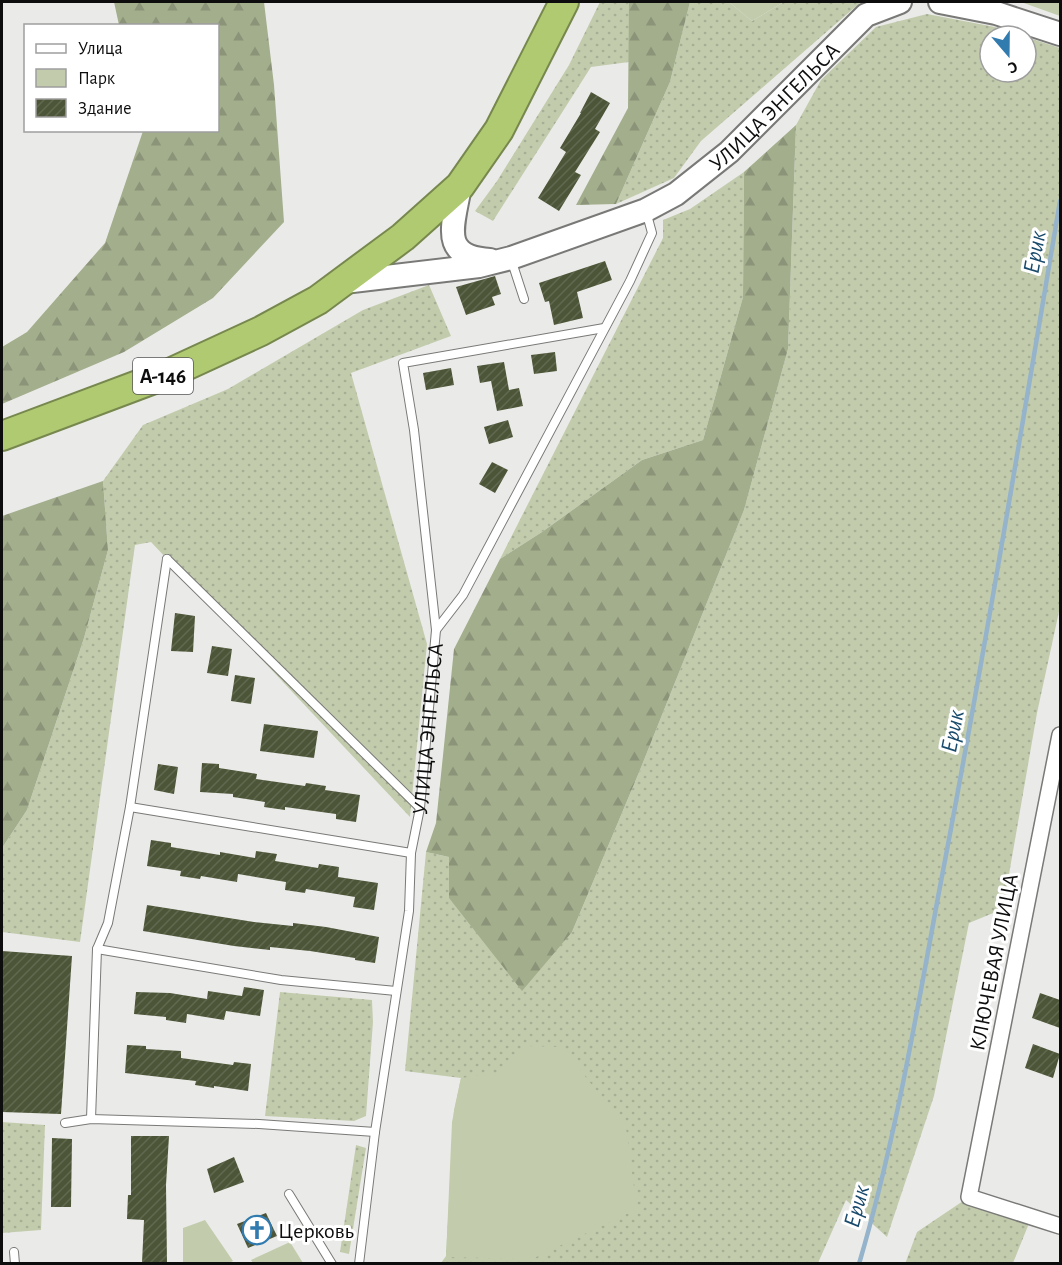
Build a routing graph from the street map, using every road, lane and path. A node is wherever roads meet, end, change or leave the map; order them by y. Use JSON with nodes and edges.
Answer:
{"nodes":[{"id":1,"x":564,"y":2,"type":"edge"},
{"id":2,"x":900,"y":2,"type":"edge"},
{"id":3,"x":940,"y":2,"type":"edge"},
{"id":4,"x":1060,"y":34,"type":"edge"},
{"id":5,"x":460,"y":186,"type":"junction"},
{"id":6,"x":646,"y":210,"type":"junction"},
{"id":7,"x":506,"y":259,"type":"junction"},
{"id":8,"x":344,"y":282,"type":"junction"},
{"id":9,"x":524,"y":299,"type":"dead end"},
{"id":10,"x":604,"y":328,"type":"junction"},
{"id":11,"x":2,"y":436,"type":"edge"},
{"id":12,"x":436,"y":630,"type":"junction"},
{"id":13,"x":1060,"y":735,"type":"edge"},
{"id":14,"x":130,"y":807,"type":"junction"},
{"id":15,"x":420,"y":808,"type":"junction"},
{"id":16,"x":411,"y":853,"type":"junction"},
{"id":17,"x":97,"y":949,"type":"junction"},
{"id":18,"x":396,"y":991,"type":"junction"},
{"id":19,"x":91,"y":1119,"type":"junction"},
{"id":20,"x":65,"y":1123,"type":"dead end"},
{"id":21,"x":375,"y":1132,"type":"junction"},
{"id":22,"x":289,"y":1194,"type":"dead end"},
{"id":23,"x":1060,"y":1226,"type":"edge"},
{"id":24,"x":14,"y":1252,"type":"dead end"},
{"id":25,"x":15,"y":1263,"type":"edge"},
{"id":26,"x":332,"y":1263,"type":"edge"},
{"id":27,"x":359,"y":1263,"type":"edge"}],
"edges":[{"from":1,"to":5,"type":"highway","number":"А-146"},
{"from":2,"to":6,"type":"street","name":"УЛИЦА ЭНГЕЛЬСА"},
{"from":3,"to":4,"type":"street"},
{"from":5,"to":7,"type":"street","name":"УЛИЦА ЭНГЕЛЬСА"},
{"from":5,"to":8,"type":"highway","number":"А-146"},
{"from":6,"to":7,"type":"street","name":"УЛИЦА ЭНГЕЛЬСА"},
{"from":6,"to":10,"type":"lane","name":"УЛИЦА ЭНГЕЛЬСА"},
{"from":7,"to":8,"type":"street","name":"УЛИЦА ЭНГЕЛЬСА"},
{"from":7,"to":9,"type":"lane"},
{"from":8,"to":11,"type":"highway","number":"А-146"},
{"from":10,"to":12,"type":"lane","name":"УЛИЦА ЭНГЕЛЬСА"},
{"from":10,"to":12,"type":"lane"},
{"from":12,"to":15,"type":"lane","name":"УЛИЦА ЭНГЕЛЬСА"},
{"from":13,"to":23,"type":"street","name":"КЛЮЧЕВАЯ УЛИЦА"},
{"from":14,"to":15,"type":"lane"},
{"from":14,"to":16,"type":"lane"},
{"from":14,"to":17,"type":"lane"},
{"from":15,"to":16,"type":"lane","name":"УЛИЦА ЭНГЕЛЬСА"},
{"from":16,"to":18,"type":"lane","name":"УЛИЦА ЭНГЕЛЬСА"},
{"from":17,"to":18,"type":"lane"},
{"from":17,"to":19,"type":"lane"},
{"from":18,"to":21,"type":"lane","name":"УЛИЦА ЭНГЕЛЬСА"},
{"from":19,"to":20,"type":"lane"},
{"from":19,"to":21,"type":"lane"},
{"from":21,"to":27,"type":"lane","name":"УЛИЦА ЭНГЕЛЬСА"},
{"from":22,"to":26,"type":"lane"},
{"from":24,"to":25,"type":"lane"}]}
